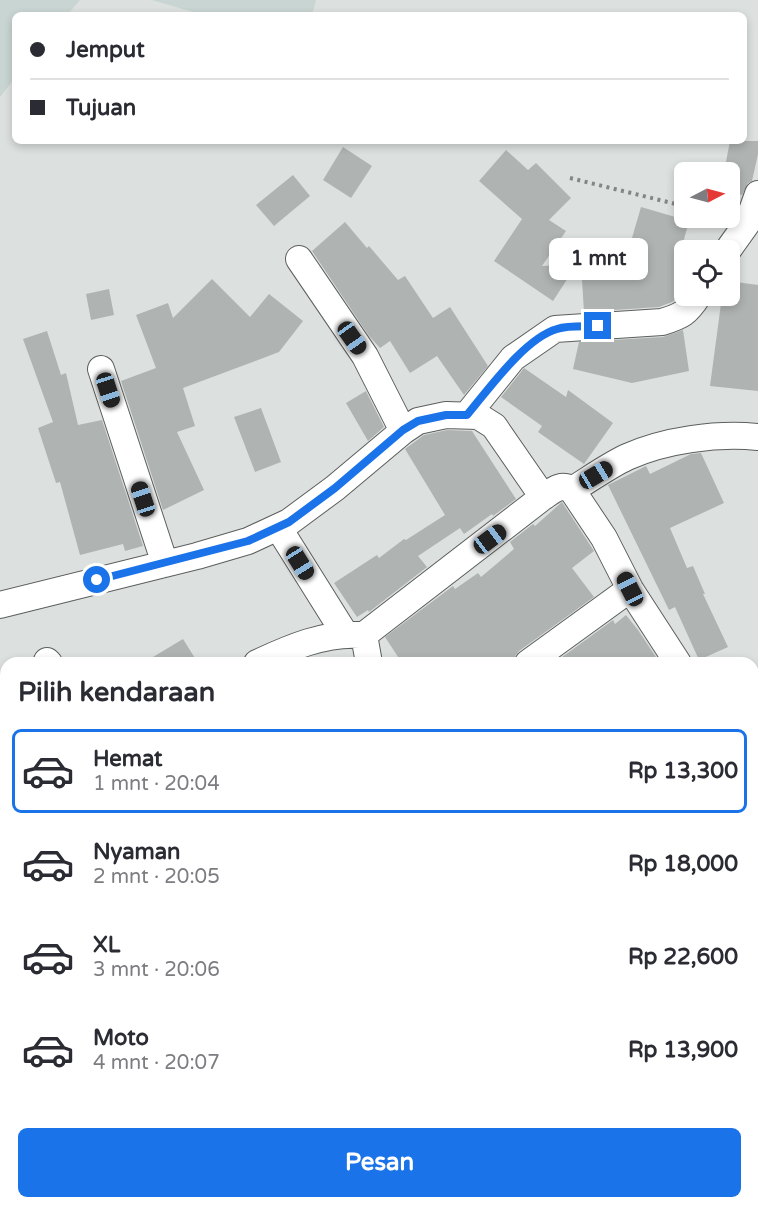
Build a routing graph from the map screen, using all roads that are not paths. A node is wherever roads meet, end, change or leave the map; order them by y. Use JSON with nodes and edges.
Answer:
{"nodes":[{"id":1,"x":758,"y":194,"type":"edge"},
{"id":2,"x":735,"y":240,"type":"edge"},
{"id":3,"x":298,"y":259,"type":"dead end"},
{"id":4,"x":691,"y":306,"type":"edge"},
{"id":5,"x":101,"y":369,"type":"dead end"},
{"id":6,"x":467,"y":415,"type":"junction"},
{"id":7,"x":403,"y":430,"type":"junction"},
{"id":8,"x":758,"y":437,"type":"edge"},
{"id":9,"x":572,"y":490,"type":"junction"},
{"id":10,"x":543,"y":497,"type":"junction"},
{"id":11,"x":278,"y":527,"type":"junction"},
{"id":12,"x":165,"y":564,"type":"junction"},
{"id":13,"x":630,"y":589,"type":"junction"},
{"id":14,"x":0,"y":605,"type":"edge"},
{"id":15,"x":355,"y":634,"type":"junction"},
{"id":16,"x":271,"y":657,"type":"edge"},
{"id":17,"x":366,"y":657,"type":"edge"},
{"id":18,"x":536,"y":657,"type":"edge"},
{"id":19,"x":674,"y":657,"type":"edge"}],
"edges":[{"from":1,"to":2,"type":"street"},
{"from":3,"to":7,"type":"street"},
{"from":4,"to":6,"type":"street"},
{"from":5,"to":12,"type":"street"},
{"from":6,"to":7,"type":"street"},
{"from":6,"to":10,"type":"street"},
{"from":7,"to":11,"type":"street"},
{"from":8,"to":9,"type":"street"},
{"from":9,"to":10,"type":"street"},
{"from":9,"to":13,"type":"street"},
{"from":10,"to":15,"type":"street"},
{"from":11,"to":12,"type":"street"},
{"from":11,"to":15,"type":"street"},
{"from":12,"to":14,"type":"street"},
{"from":13,"to":18,"type":"street"},
{"from":13,"to":19,"type":"street"},
{"from":15,"to":16,"type":"street"},
{"from":15,"to":17,"type":"street"}]}
